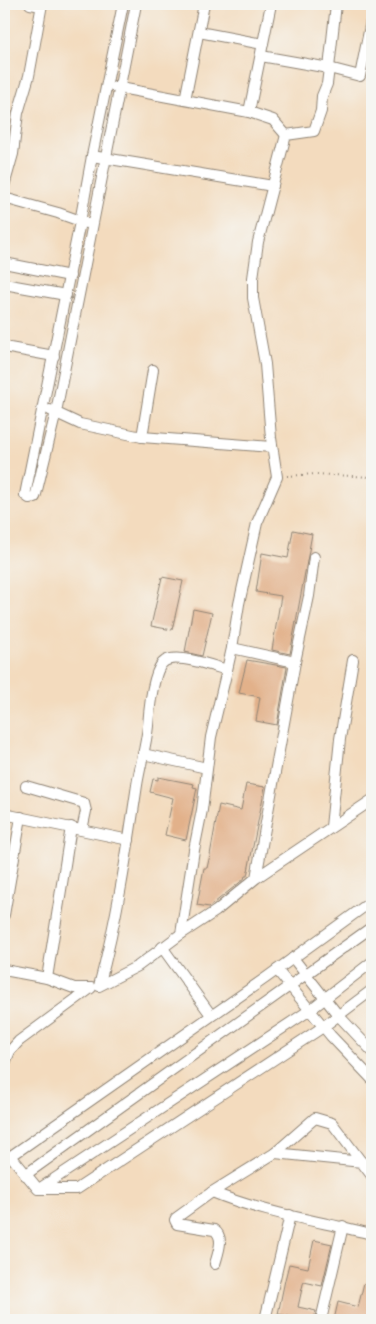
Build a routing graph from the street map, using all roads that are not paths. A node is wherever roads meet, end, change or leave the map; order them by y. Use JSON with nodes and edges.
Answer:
{"nodes":[{"id":1,"x":30,"y":4,"type":"edge"},
{"id":2,"x":123,"y":4,"type":"edge"},
{"id":3,"x":136,"y":4,"type":"edge"},
{"id":4,"x":204,"y":4,"type":"edge"},
{"id":5,"x":271,"y":4,"type":"edge"},
{"id":6,"x":336,"y":4,"type":"edge"},
{"id":7,"x":42,"y":5,"type":"edge"},
{"id":8,"x":372,"y":16,"type":"edge"},
{"id":9,"x":199,"y":32,"type":"junction"},
{"id":10,"x":369,"y":43,"type":"edge"},
{"id":11,"x":263,"y":44,"type":"junction"},
{"id":12,"x":260,"y":56,"type":"junction"},
{"id":13,"x":329,"y":68,"type":"junction"},
{"id":14,"x":108,"y":84,"type":"junction"},
{"id":15,"x":120,"y":88,"type":"junction"},
{"id":16,"x":185,"y":100,"type":"junction"},
{"id":17,"x":249,"y":112,"type":"junction"},
{"id":18,"x":286,"y":135,"type":"junction"},
{"id":19,"x":92,"y":156,"type":"junction"},
{"id":20,"x":107,"y":157,"type":"junction"},
{"id":21,"x":4,"y":186,"type":"edge"},
{"id":22,"x":273,"y":186,"type":"junction"},
{"id":23,"x":4,"y":198,"type":"edge"},
{"id":24,"x":80,"y":222,"type":"junction"},
{"id":25,"x":93,"y":225,"type":"junction"},
{"id":26,"x":4,"y":263,"type":"edge"},
{"id":27,"x":70,"y":276,"type":"junction"},
{"id":28,"x":4,"y":284,"type":"edge"},
{"id":29,"x":66,"y":295,"type":"junction"},
{"id":30,"x":4,"y":347,"type":"edge"},
{"id":31,"x":54,"y":356,"type":"junction"},
{"id":32,"x":153,"y":370,"type":"dead end"},
{"id":33,"x":44,"y":409,"type":"junction"},
{"id":34,"x":56,"y":412,"type":"junction"},
{"id":35,"x":142,"y":437,"type":"junction"},
{"id":36,"x":272,"y":448,"type":"junction"},
{"id":37,"x":314,"y":557,"type":"dead end"},
{"id":38,"x":232,"y":648,"type":"junction"},
{"id":39,"x":353,"y":660,"type":"dead end"},
{"id":40,"x":295,"y":662,"type":"junction"},
{"id":41,"x":227,"y":670,"type":"junction"},
{"id":42,"x":143,"y":754,"type":"junction"},
{"id":43,"x":207,"y":768,"type":"junction"},
{"id":44,"x":26,"y":786,"type":"dead end"},
{"id":45,"x":372,"y":800,"type":"edge"},
{"id":46,"x":4,"y":814,"type":"edge"},
{"id":47,"x":21,"y":817,"type":"junction"},
{"id":48,"x":71,"y":828,"type":"junction"},
{"id":49,"x":331,"y":828,"type":"junction"},
{"id":50,"x":82,"y":830,"type":"junction"},
{"id":51,"x":129,"y":840,"type":"junction"},
{"id":52,"x":256,"y":878,"type":"junction"},
{"id":53,"x":372,"y":901,"type":"edge"},
{"id":54,"x":4,"y":915,"type":"edge"},
{"id":55,"x":372,"y":927,"type":"edge"},
{"id":56,"x":181,"y":934,"type":"junction"},
{"id":57,"x":162,"y":948,"type":"junction"},
{"id":58,"x":294,"y":958,"type":"junction"},
{"id":59,"x":372,"y":962,"type":"edge"},
{"id":60,"x":4,"y":970,"type":"edge"},
{"id":61,"x":277,"y":970,"type":"junction"},
{"id":62,"x":306,"y":974,"type":"junction"},
{"id":63,"x":47,"y":978,"type":"junction"},
{"id":64,"x":289,"y":985,"type":"junction"},
{"id":65,"x":95,"y":987,"type":"junction"},
{"id":66,"x":372,"y":990,"type":"edge"},
{"id":67,"x":325,"y":999,"type":"junction"},
{"id":68,"x":310,"y":1010,"type":"junction"},
{"id":69,"x":211,"y":1015,"type":"junction"},
{"id":70,"x":338,"y":1015,"type":"junction"},
{"id":71,"x":323,"y":1026,"type":"junction"},
{"id":72,"x":372,"y":1051,"type":"edge"},
{"id":73,"x":4,"y":1065,"type":"edge"},
{"id":74,"x":372,"y":1079,"type":"edge"},
{"id":75,"x":275,"y":1153,"type":"junction"},
{"id":76,"x":362,"y":1162,"type":"junction"},
{"id":77,"x":25,"y":1174,"type":"junction"},
{"id":78,"x":372,"y":1176,"type":"edge"},
{"id":79,"x":38,"y":1189,"type":"junction"},
{"id":80,"x":212,"y":1192,"type":"junction"},
{"id":81,"x":290,"y":1215,"type":"junction"},
{"id":82,"x":343,"y":1226,"type":"junction"},
{"id":83,"x":372,"y":1234,"type":"edge"},
{"id":84,"x":216,"y":1264,"type":"dead end"},
{"id":85,"x":265,"y":1320,"type":"edge"},
{"id":86,"x":321,"y":1320,"type":"edge"}],
"edges":[{"from":1,"to":7,"type":"street"},
{"from":2,"to":14,"type":"street"},
{"from":3,"to":15,"type":"street"},
{"from":4,"to":9,"type":"street"},
{"from":5,"to":11,"type":"street"},
{"from":6,"to":13,"type":"street"},
{"from":7,"to":21,"type":"street"},
{"from":8,"to":10,"type":"street"},
{"from":9,"to":11,"type":"street"},
{"from":9,"to":16,"type":"street"},
{"from":10,"to":13,"type":"street"},
{"from":11,"to":12,"type":"street"},
{"from":12,"to":13,"type":"street"},
{"from":12,"to":17,"type":"street"},
{"from":13,"to":18,"type":"street"},
{"from":14,"to":15,"type":"street"},
{"from":14,"to":19,"type":"street"},
{"from":15,"to":16,"type":"street"},
{"from":15,"to":20,"type":"street"},
{"from":16,"to":17,"type":"street"},
{"from":17,"to":18,"type":"street"},
{"from":18,"to":22,"type":"street"},
{"from":19,"to":20,"type":"street"},
{"from":19,"to":24,"type":"street"},
{"from":20,"to":22,"type":"street"},
{"from":20,"to":25,"type":"street"},
{"from":22,"to":36,"type":"street"},
{"from":23,"to":24,"type":"street"},
{"from":24,"to":25,"type":"street"},
{"from":24,"to":27,"type":"street"},
{"from":25,"to":34,"type":"street"},
{"from":26,"to":27,"type":"street"},
{"from":27,"to":29,"type":"street"},
{"from":28,"to":29,"type":"street"},
{"from":29,"to":31,"type":"street"},
{"from":30,"to":31,"type":"street"},
{"from":31,"to":33,"type":"street"},
{"from":32,"to":35,"type":"street"},
{"from":33,"to":34,"type":"street"},
{"from":33,"to":34,"type":"street"},
{"from":34,"to":35,"type":"street"},
{"from":35,"to":36,"type":"street"},
{"from":36,"to":38,"type":"street"},
{"from":37,"to":40,"type":"street"},
{"from":38,"to":40,"type":"street"},
{"from":38,"to":41,"type":"street"},
{"from":39,"to":49,"type":"street"},
{"from":40,"to":52,"type":"street"},
{"from":41,"to":42,"type":"street"},
{"from":41,"to":43,"type":"street"},
{"from":42,"to":43,"type":"street"},
{"from":42,"to":51,"type":"street"},
{"from":43,"to":56,"type":"street"},
{"from":44,"to":50,"type":"street"},
{"from":45,"to":49,"type":"street"},
{"from":46,"to":47,"type":"street"},
{"from":47,"to":48,"type":"street"},
{"from":47,"to":54,"type":"street"},
{"from":48,"to":50,"type":"street"},
{"from":48,"to":63,"type":"street"},
{"from":49,"to":52,"type":"street"},
{"from":50,"to":51,"type":"street"},
{"from":51,"to":65,"type":"street"},
{"from":52,"to":56,"type":"street"},
{"from":53,"to":58,"type":"street"},
{"from":55,"to":62,"type":"street"},
{"from":56,"to":57,"type":"street"},
{"from":57,"to":65,"type":"street"},
{"from":57,"to":69,"type":"street"},
{"from":58,"to":61,"type":"street"},
{"from":58,"to":62,"type":"street"},
{"from":59,"to":67,"type":"street"},
{"from":60,"to":63,"type":"street"},
{"from":61,"to":64,"type":"street"},
{"from":61,"to":69,"type":"street"},
{"from":62,"to":64,"type":"street"},
{"from":62,"to":67,"type":"street"},
{"from":63,"to":65,"type":"street"},
{"from":64,"to":68,"type":"street"},
{"from":64,"to":77,"type":"street"},
{"from":65,"to":73,"type":"street"},
{"from":66,"to":70,"type":"street"},
{"from":67,"to":68,"type":"street"},
{"from":67,"to":70,"type":"street"},
{"from":68,"to":71,"type":"street"},
{"from":68,"to":79,"type":"street"},
{"from":69,"to":77,"type":"street"},
{"from":70,"to":71,"type":"street"},
{"from":70,"to":72,"type":"street"},
{"from":71,"to":74,"type":"street"},
{"from":71,"to":79,"type":"street"},
{"from":75,"to":76,"type":"street"},
{"from":75,"to":76,"type":"street"},
{"from":75,"to":80,"type":"street"},
{"from":76,"to":78,"type":"street"},
{"from":77,"to":79,"type":"street"},
{"from":80,"to":81,"type":"street"},
{"from":80,"to":84,"type":"street"},
{"from":81,"to":82,"type":"street"},
{"from":81,"to":85,"type":"street"},
{"from":82,"to":83,"type":"street"},
{"from":82,"to":86,"type":"street"}]}
